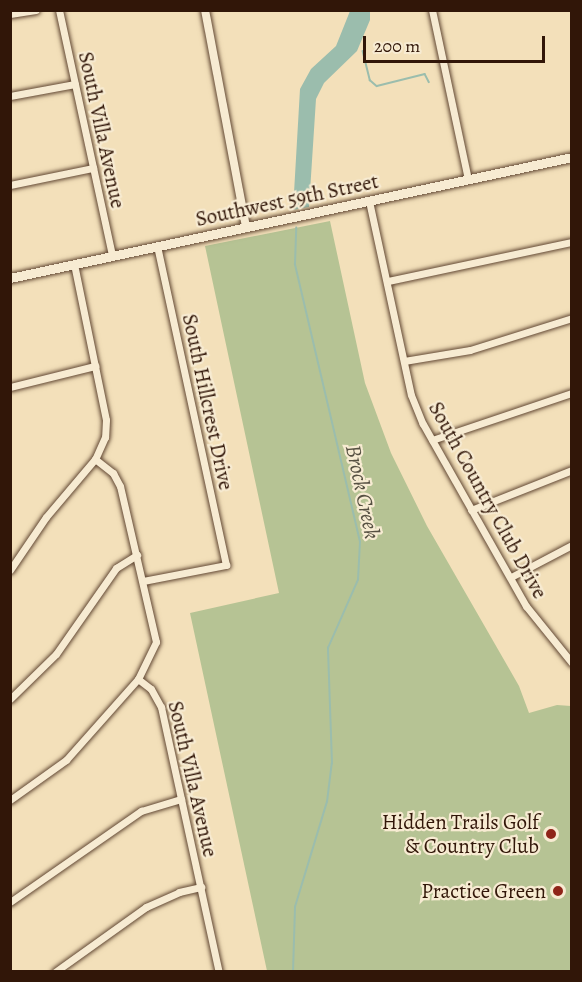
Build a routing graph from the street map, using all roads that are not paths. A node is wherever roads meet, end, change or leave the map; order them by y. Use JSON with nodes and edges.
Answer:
{"nodes":[{"id":1,"x":36,"y":10,"type":"edge"},
{"id":2,"x":59,"y":10,"type":"edge"},
{"id":3,"x":205,"y":10,"type":"edge"},
{"id":4,"x":432,"y":10,"type":"edge"},
{"id":5,"x":10,"y":14,"type":"edge"},
{"id":6,"x":75,"y":84,"type":"junction"},
{"id":7,"x":10,"y":96,"type":"edge"},
{"id":8,"x":572,"y":157,"type":"edge"},
{"id":9,"x":93,"y":168,"type":"junction"},
{"id":10,"x":468,"y":179,"type":"junction"},
{"id":11,"x":10,"y":185,"type":"edge"},
{"id":12,"x":369,"y":201,"type":"junction"},
{"id":13,"x":246,"y":228,"type":"junction"},
{"id":14,"x":572,"y":242,"type":"edge"},
{"id":15,"x":157,"y":247,"type":"junction"},
{"id":16,"x":112,"y":256,"type":"junction"},
{"id":17,"x":74,"y":264,"type":"junction"},
{"id":18,"x":10,"y":278,"type":"edge"},
{"id":19,"x":388,"y":280,"type":"junction"},
{"id":20,"x":572,"y":318,"type":"edge"},
{"id":21,"x":404,"y":362,"type":"junction"},
{"id":22,"x":95,"y":366,"type":"junction"},
{"id":23,"x":10,"y":387,"type":"edge"},
{"id":24,"x":572,"y":393,"type":"edge"},
{"id":25,"x":432,"y":440,"type":"junction"},
{"id":26,"x":95,"y":459,"type":"junction"},
{"id":27,"x":572,"y":471,"type":"edge"},
{"id":28,"x":471,"y":510,"type":"junction"},
{"id":29,"x":572,"y":545,"type":"edge"},
{"id":30,"x":137,"y":555,"type":"junction"},
{"id":31,"x":10,"y":570,"type":"edge"},
{"id":32,"x":511,"y":577,"type":"junction"},
{"id":33,"x":143,"y":581,"type":"junction"},
{"id":34,"x":570,"y":659,"type":"edge"},
{"id":35,"x":138,"y":679,"type":"junction"},
{"id":36,"x":10,"y":699,"type":"edge"},
{"id":37,"x":181,"y":799,"type":"junction"},
{"id":38,"x":10,"y":800,"type":"edge"},
{"id":39,"x":201,"y":887,"type":"junction"},
{"id":40,"x":10,"y":902,"type":"edge"},
{"id":41,"x":55,"y":972,"type":"edge"},
{"id":42,"x":219,"y":972,"type":"edge"}],
"edges":[{"from":1,"to":5,"type":"street"},
{"from":2,"to":6,"type":"street","name":"South Villa Avenue"},
{"from":3,"to":13,"type":"street"},
{"from":4,"to":10,"type":"street"},
{"from":6,"to":7,"type":"street"},
{"from":6,"to":9,"type":"street","name":"South Villa Avenue"},
{"from":8,"to":10,"type":"main road","name":"Southwest 59th Street"},
{"from":9,"to":11,"type":"street"},
{"from":9,"to":16,"type":"street","name":"South Villa Avenue"},
{"from":10,"to":12,"type":"main road","name":"Southwest 59th Street"},
{"from":12,"to":13,"type":"main road","name":"Southwest 59th Street"},
{"from":12,"to":19,"type":"street","name":"South Country Club Drive"},
{"from":13,"to":15,"type":"main road","name":"Southwest 59th Street"},
{"from":14,"to":19,"type":"street"},
{"from":15,"to":16,"type":"main road","name":"Southwest 59th Street"},
{"from":15,"to":33,"type":"street","name":"South Hillcrest Drive"},
{"from":16,"to":17,"type":"main road","name":"Southwest 59th Street"},
{"from":17,"to":18,"type":"main road","name":"Southwest 59th Street"},
{"from":17,"to":22,"type":"street"},
{"from":19,"to":21,"type":"street","name":"South Country Club Drive"},
{"from":20,"to":21,"type":"street"},
{"from":21,"to":25,"type":"street","name":"South Country Club Drive"},
{"from":22,"to":23,"type":"street"},
{"from":22,"to":26,"type":"street"},
{"from":24,"to":25,"type":"street"},
{"from":25,"to":28,"type":"street","name":"South Country Club Drive"},
{"from":26,"to":30,"type":"street"},
{"from":26,"to":31,"type":"street"},
{"from":27,"to":28,"type":"street"},
{"from":28,"to":32,"type":"street","name":"South Country Club Drive"},
{"from":29,"to":32,"type":"street"},
{"from":30,"to":33,"type":"street"},
{"from":30,"to":36,"type":"street"},
{"from":32,"to":34,"type":"street","name":"South Country Club Drive"},
{"from":33,"to":35,"type":"street"},
{"from":35,"to":37,"type":"street","name":"South Villa Avenue"},
{"from":35,"to":38,"type":"street"},
{"from":37,"to":39,"type":"street","name":"South Villa Avenue"},
{"from":37,"to":40,"type":"street"},
{"from":39,"to":41,"type":"street"},
{"from":39,"to":42,"type":"street","name":"South Villa Avenue"}]}
